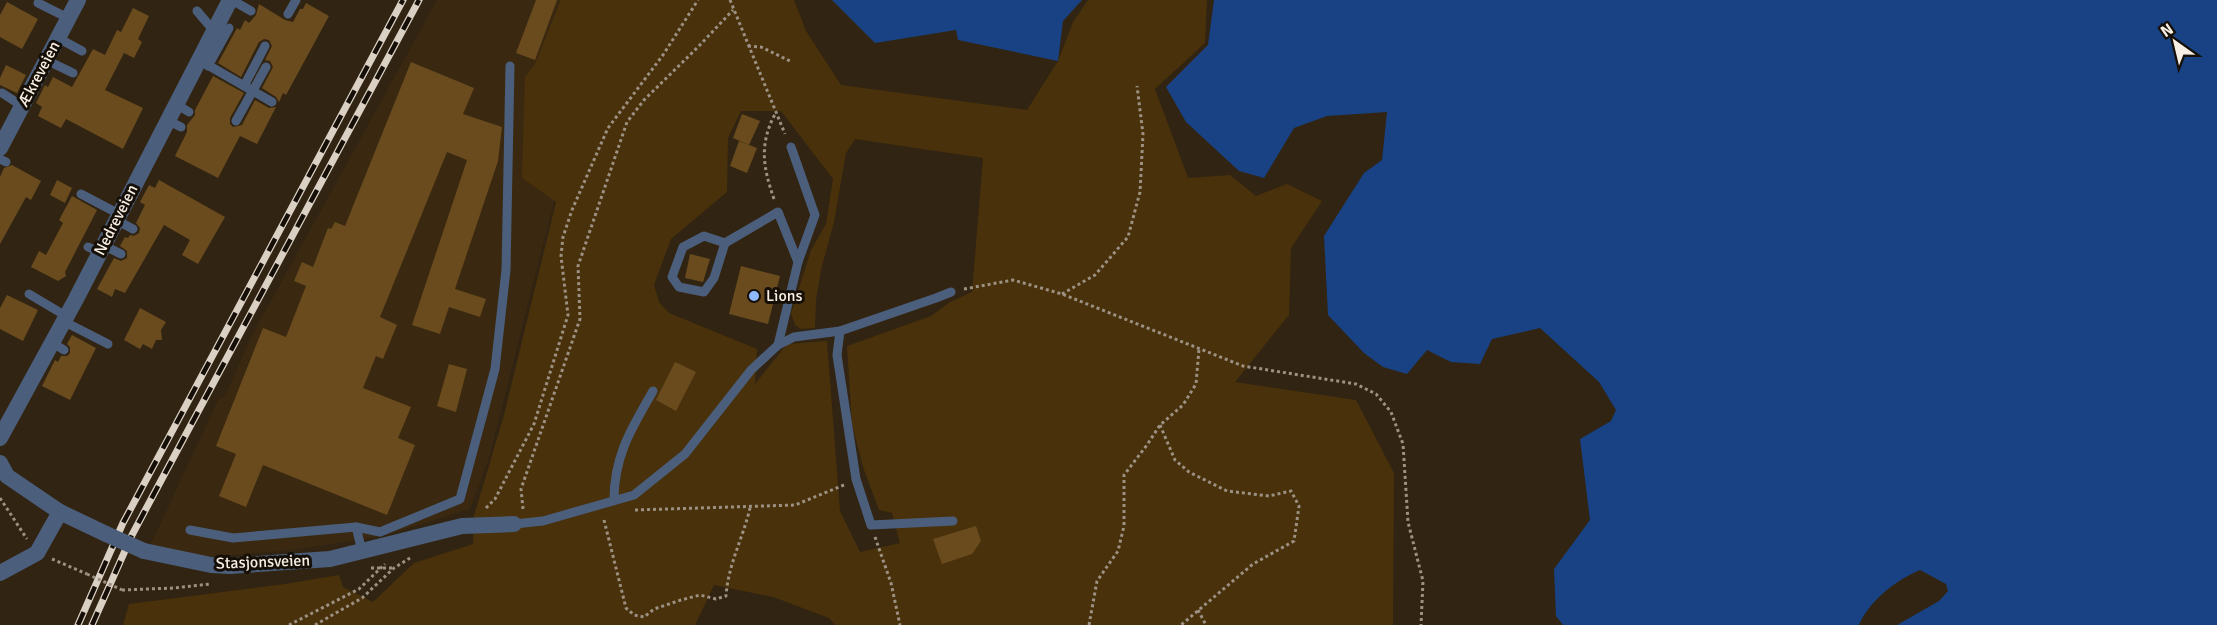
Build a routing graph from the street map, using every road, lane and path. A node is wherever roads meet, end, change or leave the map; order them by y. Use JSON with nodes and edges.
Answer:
{"nodes":[{"id":1,"x":78,"y":0,"type":"edge"},
{"id":2,"x":231,"y":0,"type":"edge"},
{"id":3,"x":296,"y":0,"type":"edge"},
{"id":4,"x":698,"y":0,"type":"edge"},
{"id":5,"x":730,"y":0,"type":"edge"},
{"id":6,"x":38,"y":3,"type":"dead end"},
{"id":7,"x":733,"y":10,"type":"junction"},
{"id":8,"x":197,"y":11,"type":"dead end"},
{"id":9,"x":250,"y":11,"type":"dead end"},
{"id":10,"x":288,"y":14,"type":"dead end"},
{"id":11,"x":68,"y":18,"type":"junction"},
{"id":12,"x":221,"y":29,"type":"junction"},
{"id":13,"x":57,"y":38,"type":"junction"},
{"id":14,"x":265,"y":46,"type":"dead end"},
{"id":15,"x":748,"y":46,"type":"junction"},
{"id":16,"x":82,"y":51,"type":"dead end"},
{"id":17,"x":46,"y":60,"type":"junction"},
{"id":18,"x":790,"y":61,"type":"dead end"},
{"id":19,"x":203,"y":63,"type":"junction"},
{"id":20,"x":510,"y":66,"type":"dead end"},
{"id":21,"x":266,"y":67,"type":"dead end"},
{"id":22,"x":73,"y":73,"type":"dead end"},
{"id":23,"x":244,"y":86,"type":"junction"},
{"id":24,"x":1137,"y":86,"type":"dead end"},
{"id":25,"x":253,"y":92,"type":"junction"},
{"id":26,"x":2,"y":93,"type":"dead end"},
{"id":27,"x":272,"y":102,"type":"dead end"},
{"id":28,"x":22,"y":106,"type":"junction"},
{"id":29,"x":776,"y":113,"type":"junction"},
{"id":30,"x":236,"y":121,"type":"dead end"},
{"id":31,"x":791,"y":147,"type":"joint"},
{"id":32,"x":2,"y":156,"type":"edge"},
{"id":33,"x":81,"y":194,"type":"dead end"},
{"id":34,"x":778,"y":212,"type":"junction"},
{"id":35,"x":118,"y":217,"type":"junction"},
{"id":36,"x":133,"y":229,"type":"dead end"},
{"id":37,"x":725,"y":243,"type":"junction"},
{"id":38,"x":97,"y":248,"type":"junction"},
{"id":39,"x":121,"y":254,"type":"dead end"},
{"id":40,"x":798,"y":262,"type":"junction"},
{"id":41,"x":951,"y":292,"type":"joint"},
{"id":42,"x":29,"y":294,"type":"dead end"},
{"id":43,"x":1062,"y":294,"type":"junction"},
{"id":44,"x":64,"y":318,"type":"junction"},
{"id":45,"x":840,"y":331,"type":"junction"},
{"id":46,"x":108,"y":344,"type":"dead end"},
{"id":47,"x":778,"y":345,"type":"junction"},
{"id":48,"x":1199,"y":349,"type":"junction"},
{"id":49,"x":653,"y":391,"type":"dead end"},
{"id":50,"x":1160,"y":425,"type":"junction"},
{"id":51,"x":0,"y":438,"type":"edge"},
{"id":52,"x":0,"y":463,"type":"edge"},
{"id":53,"x":856,"y":479,"type":"junction"},
{"id":54,"x":614,"y":500,"type":"junction"},
{"id":55,"x":750,"y":508,"type":"junction"},
{"id":56,"x":60,"y":512,"type":"junction"},
{"id":57,"x":626,"y":513,"type":"dead end"},
{"id":58,"x":604,"y":520,"type":"dead end"},
{"id":59,"x":953,"y":521,"type":"dead end"},
{"id":60,"x":519,"y":524,"type":"junction"},
{"id":61,"x":468,"y":525,"type":"junction"},
{"id":62,"x":871,"y":525,"type":"junction"},
{"id":63,"x":356,"y":528,"type":"junction"},
{"id":64,"x":190,"y":530,"type":"dead end"},
{"id":65,"x":362,"y":551,"type":"junction"},
{"id":66,"x":420,"y":553,"type":"dead end"},
{"id":67,"x":379,"y":568,"type":"dead end"},
{"id":68,"x":0,"y":573,"type":"edge"},
{"id":69,"x":87,"y":574,"type":"dead end"},
{"id":70,"x":122,"y":590,"type":"dead end"},
{"id":71,"x":1197,"y":610,"type":"junction"},
{"id":72,"x":289,"y":625,"type":"edge"},
{"id":73,"x":315,"y":625,"type":"edge"},
{"id":74,"x":900,"y":625,"type":"edge"},
{"id":75,"x":1089,"y":625,"type":"edge"},
{"id":76,"x":1181,"y":625,"type":"edge"},
{"id":77,"x":1206,"y":625,"type":"edge"},
{"id":78,"x":1421,"y":625,"type":"edge"}],
"edges":[{"from":1,"to":11,"type":"street","name":"Ækreveien"},
{"from":2,"to":9,"type":"lane"},
{"from":2,"to":12,"type":"street","name":"Nedreveien"},
{"from":3,"to":10,"type":"lane"},
{"from":4,"to":61,"type":"path"},
{"from":5,"to":7,"type":"path"},
{"from":6,"to":11,"type":"lane"},
{"from":7,"to":15,"type":"path"},
{"from":7,"to":60,"type":"path"},
{"from":8,"to":12,"type":"lane"},
{"from":11,"to":13,"type":"street","name":"Ækreveien"},
{"from":12,"to":19,"type":"street","name":"Nedreveien"},
{"from":13,"to":16,"type":"lane"},
{"from":13,"to":17,"type":"street","name":"Ækreveien"},
{"from":14,"to":23,"type":"lane"},
{"from":15,"to":18,"type":"path"},
{"from":15,"to":29,"type":"path"},
{"from":17,"to":22,"type":"lane"},
{"from":17,"to":28,"type":"street","name":"Ækreveien"},
{"from":19,"to":23,"type":"lane"},
{"from":19,"to":35,"type":"street","name":"Nedreveien"},
{"from":20,"to":63,"type":"lane"},
{"from":21,"to":25,"type":"lane"},
{"from":23,"to":25,"type":"lane"},
{"from":24,"to":43,"type":"path"},
{"from":25,"to":27,"type":"lane"},
{"from":25,"to":30,"type":"lane"},
{"from":26,"to":28,"type":"lane"},
{"from":28,"to":32,"type":"street","name":"Ækreveien"},
{"from":29,"to":31,"type":"path"},
{"from":29,"to":34,"type":"path"},
{"from":31,"to":40,"type":"lane"},
{"from":33,"to":35,"type":"lane"},
{"from":34,"to":37,"type":"lane"},
{"from":34,"to":40,"type":"lane"},
{"from":35,"to":36,"type":"lane"},
{"from":35,"to":38,"type":"street","name":"Nedreveien"},
{"from":37,"to":37,"type":"lane"},
{"from":38,"to":39,"type":"lane"},
{"from":38,"to":44,"type":"street","name":"Nedreveien"},
{"from":40,"to":47,"type":"lane"},
{"from":41,"to":43,"type":"path"},
{"from":41,"to":45,"type":"lane"},
{"from":42,"to":44,"type":"lane"},
{"from":43,"to":48,"type":"path"},
{"from":44,"to":46,"type":"lane"},
{"from":44,"to":51,"type":"street","name":"Nedreveien"},
{"from":45,"to":47,"type":"lane"},
{"from":45,"to":53,"type":"lane"},
{"from":47,"to":54,"type":"lane"},
{"from":48,"to":50,"type":"path"},
{"from":48,"to":78,"type":"path"},
{"from":49,"to":54,"type":"lane"},
{"from":50,"to":71,"type":"path"},
{"from":50,"to":75,"type":"path"},
{"from":52,"to":56,"type":"street","name":"Stasjonsveien"},
{"from":53,"to":55,"type":"path"},
{"from":53,"to":62,"type":"lane"},
{"from":54,"to":60,"type":"lane"},
{"from":55,"to":57,"type":"path"},
{"from":55,"to":58,"type":"path"},
{"from":56,"to":65,"type":"street","name":"Stasjonsveien","bridge":true},
{"from":56,"to":68,"type":"street"},
{"from":59,"to":62,"type":"lane"},
{"from":60,"to":61,"type":"street","name":"Stasjonsveien"},
{"from":61,"to":65,"type":"street","name":"Stasjonsveien"},
{"from":62,"to":74,"type":"path"},
{"from":63,"to":64,"type":"lane"},
{"from":63,"to":65,"type":"lane"},
{"from":66,"to":73,"type":"path"},
{"from":67,"to":72,"type":"path"},
{"from":69,"to":70,"type":"path","bridge":true},
{"from":71,"to":76,"type":"path"},
{"from":71,"to":77,"type":"path"}]}
